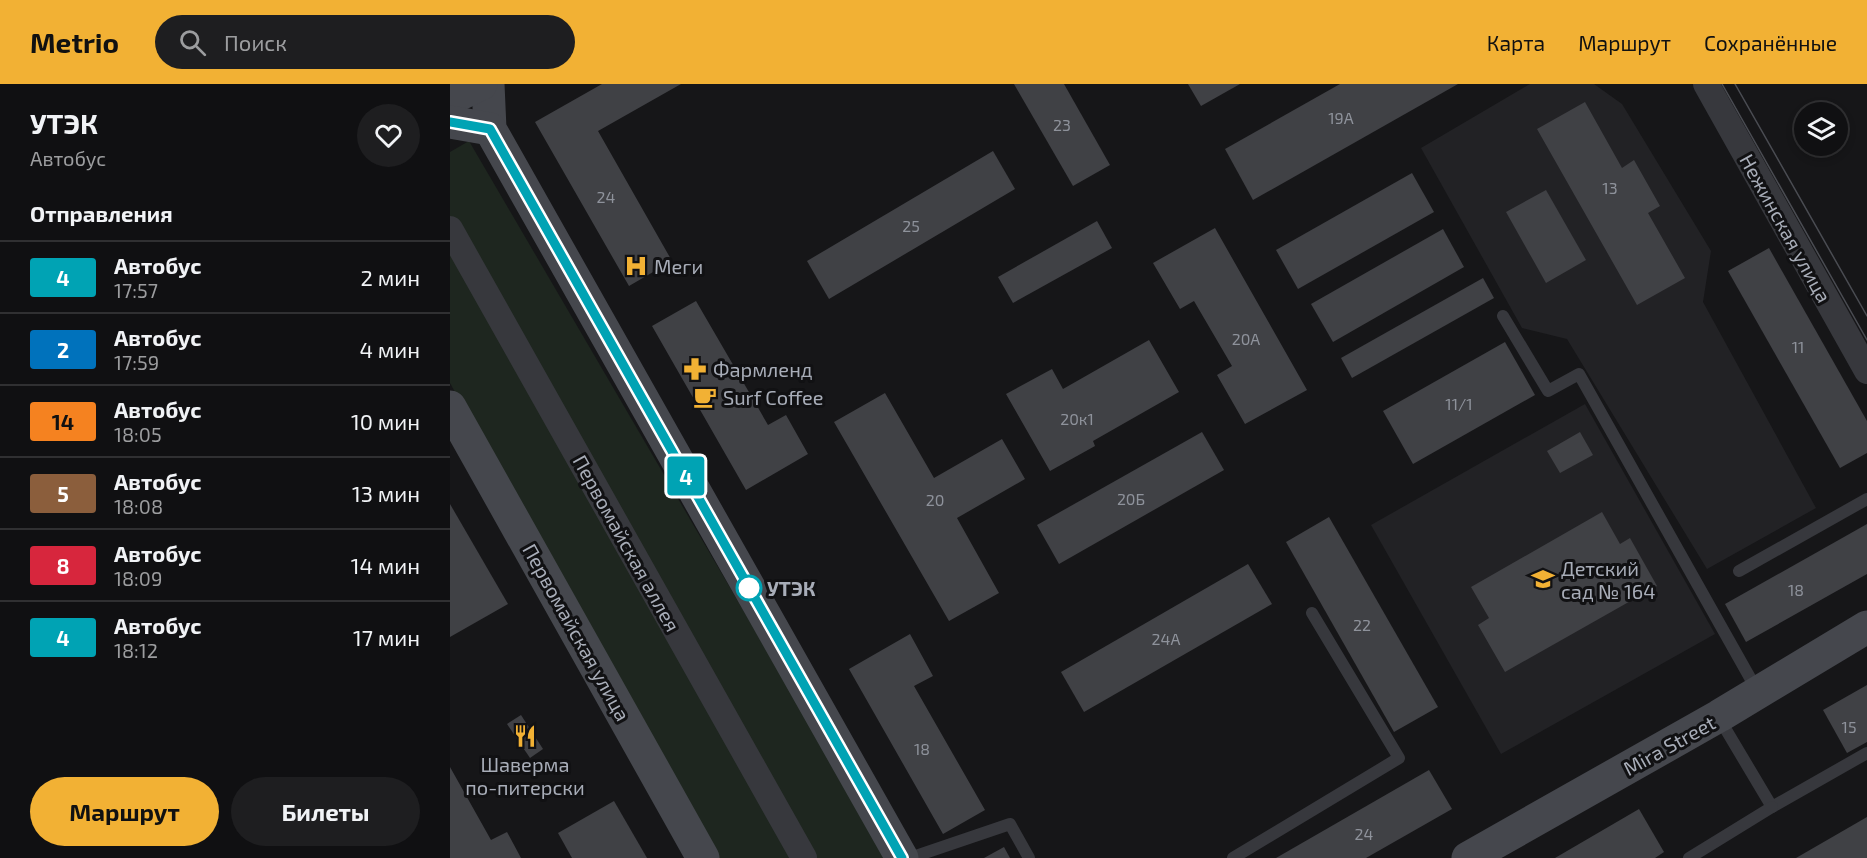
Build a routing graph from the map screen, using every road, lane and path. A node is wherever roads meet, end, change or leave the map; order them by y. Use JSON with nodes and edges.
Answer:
{"nodes":[{"id":1,"x":481,"y":84,"type":"edge"},
{"id":2,"x":488,"y":84,"type":"edge"},
{"id":3,"x":1706,"y":84,"type":"edge"},
{"id":4,"x":450,"y":99,"type":"edge"},
{"id":5,"x":450,"y":122,"type":"edge"},
{"id":6,"x":490,"y":129,"type":"junction"},
{"id":7,"x":450,"y":229,"type":"edge"},
{"id":8,"x":1503,"y":316,"type":"dead end"},
{"id":9,"x":1867,"y":371,"type":"edge"},
{"id":10,"x":450,"y":407,"type":"edge"},
{"id":11,"x":1867,"y":499,"type":"edge"},
{"id":12,"x":1739,"y":571,"type":"dead end"},
{"id":13,"x":1312,"y":614,"type":"dead end"},
{"id":14,"x":1867,"y":627,"type":"edge"},
{"id":15,"x":1758,"y":693,"type":"junction"},
{"id":16,"x":1719,"y":716,"type":"junction"},
{"id":17,"x":1867,"y":753,"type":"edge"},
{"id":18,"x":1772,"y":807,"type":"junction"},
{"id":19,"x":703,"y":858,"type":"edge"},
{"id":20,"x":804,"y":858,"type":"edge"},
{"id":21,"x":902,"y":858,"type":"edge"},
{"id":22,"x":910,"y":858,"type":"edge"},
{"id":23,"x":1029,"y":858,"type":"edge"},
{"id":24,"x":1233,"y":858,"type":"edge"},
{"id":25,"x":1468,"y":858,"type":"edge"},
{"id":26,"x":1689,"y":858,"type":"edge"}],
"edges":[{"from":1,"to":4,"type":"main road"},
{"from":2,"to":6,"type":"main road"},
{"from":3,"to":9,"type":"street","name":"Нежинская улица"},
{"from":5,"to":6,"type":"main road"},
{"from":6,"to":21,"type":"main road"},
{"from":7,"to":20,"type":"street","name":"Первомайская аллея"},
{"from":8,"to":15,"type":"lane"},
{"from":10,"to":19,"type":"main road","name":"Первомайская улица"},
{"from":11,"to":12,"type":"lane"},
{"from":13,"to":24,"type":"lane"},
{"from":14,"to":15,"type":"main road","name":"Mira Street"},
{"from":15,"to":16,"type":"main road","name":"Mira Street"},
{"from":16,"to":18,"type":"lane"},
{"from":16,"to":25,"type":"main road","name":"Mira Street"},
{"from":17,"to":18,"type":"lane"},
{"from":18,"to":26,"type":"lane"},
{"from":22,"to":23,"type":"lane"}]}
